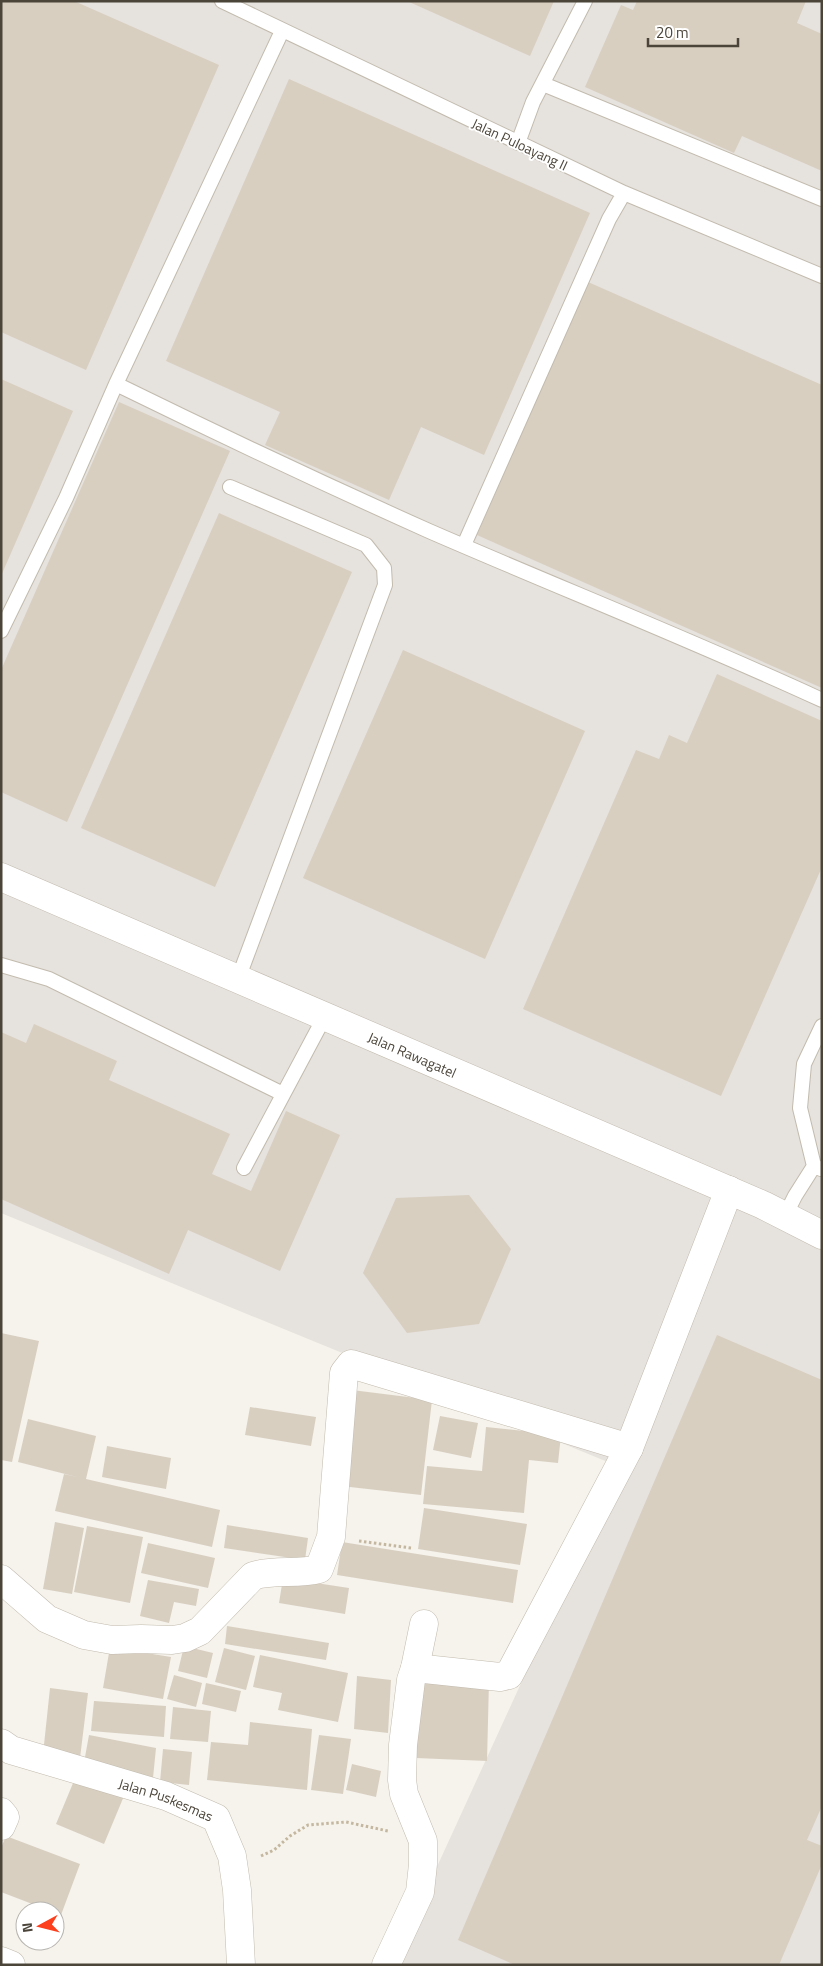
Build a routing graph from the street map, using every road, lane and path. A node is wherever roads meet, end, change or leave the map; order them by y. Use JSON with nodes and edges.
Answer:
{"nodes":[{"id":1,"x":222,"y":1,"type":"edge"},
{"id":2,"x":585,"y":1,"type":"edge"},
{"id":3,"x":282,"y":31,"type":"junction"},
{"id":4,"x":543,"y":84,"type":"junction"},
{"id":5,"x":518,"y":142,"type":"junction"},
{"id":6,"x":624,"y":193,"type":"junction"},
{"id":7,"x":822,"y":199,"type":"edge"},
{"id":8,"x":822,"y":276,"type":"edge"},
{"id":9,"x":116,"y":384,"type":"junction"},
{"id":10,"x":230,"y":487,"type":"dead end"},
{"id":11,"x":464,"y":545,"type":"junction"},
{"id":12,"x":1,"y":631,"type":"edge"},
{"id":13,"x":822,"y":700,"type":"edge"},
{"id":14,"x":1,"y":877,"type":"edge"},
{"id":15,"x":1,"y":965,"type":"edge"},
{"id":16,"x":238,"y":979,"type":"junction"},
{"id":17,"x":325,"y":1016,"type":"junction"},
{"id":18,"x":822,"y":1026,"type":"edge"},
{"id":19,"x":283,"y":1094,"type":"junction"},
{"id":20,"x":244,"y":1168,"type":"dead end"},
{"id":21,"x":818,"y":1168,"type":"edge"},
{"id":22,"x":729,"y":1190,"type":"junction"},
{"id":23,"x":785,"y":1216,"type":"junction"},
{"id":24,"x":822,"y":1234,"type":"edge"},
{"id":25,"x":629,"y":1448,"type":"junction"},
{"id":26,"x":331,"y":1537,"type":"junction"},
{"id":27,"x":411,"y":1548,"type":"dead end"},
{"id":28,"x":1,"y":1579,"type":"edge"},
{"id":29,"x":424,"y":1624,"type":"dead end"},
{"id":30,"x":415,"y":1668,"type":"junction"},
{"id":31,"x":1,"y":1743,"type":"edge"},
{"id":32,"x":1,"y":1812,"type":"edge"},
{"id":33,"x":416,"y":1821,"type":"junction"},
{"id":34,"x":1,"y":1826,"type":"edge"},
{"id":35,"x":232,"y":1856,"type":"junction"},
{"id":36,"x":1,"y":1960,"type":"edge"},
{"id":37,"x":11,"y":1965,"type":"edge"},
{"id":38,"x":241,"y":1965,"type":"edge"},
{"id":39,"x":386,"y":1965,"type":"edge"}],
"edges":[{"from":1,"to":3,"type":"lane","name":"Jalan Puloayang II"},
{"from":2,"to":4,"type":"lane"},
{"from":3,"to":5,"type":"lane","name":"Jalan Puloayang II"},
{"from":3,"to":9,"type":"lane"},
{"from":4,"to":5,"type":"lane"},
{"from":4,"to":7,"type":"lane"},
{"from":5,"to":6,"type":"lane","name":"Jalan Puloayang II"},
{"from":6,"to":8,"type":"lane","name":"Jalan Puloayang II"},
{"from":6,"to":11,"type":"lane"},
{"from":9,"to":11,"type":"lane"},
{"from":9,"to":12,"type":"lane"},
{"from":10,"to":16,"type":"lane"},
{"from":11,"to":13,"type":"lane"},
{"from":14,"to":16,"type":"street","name":"Jalan Rawagatel"},
{"from":15,"to":19,"type":"lane"},
{"from":16,"to":17,"type":"street","name":"Jalan Rawagatel"},
{"from":17,"to":19,"type":"lane"},
{"from":17,"to":22,"type":"street","name":"Jalan Rawagatel"},
{"from":18,"to":21,"type":"lane"},
{"from":19,"to":20,"type":"lane"},
{"from":21,"to":23,"type":"lane"},
{"from":22,"to":23,"type":"street","name":"Jalan Rawagatel"},
{"from":22,"to":25,"type":"street"},
{"from":23,"to":24,"type":"street","name":"Jalan Rawagatel"},
{"from":25,"to":26,"type":"street"},
{"from":25,"to":30,"type":"street"},
{"from":26,"to":27,"type":"path"},
{"from":26,"to":28,"type":"street"},
{"from":29,"to":30,"type":"street"},
{"from":30,"to":33,"type":"street"},
{"from":31,"to":35,"type":"street","name":"Jalan Puskesmas"},
{"from":32,"to":34,"type":"street"},
{"from":33,"to":35,"type":"path"},
{"from":33,"to":39,"type":"street"},
{"from":35,"to":38,"type":"street","name":"Jalan Puskesmas"},
{"from":36,"to":37,"type":"street"}]}
